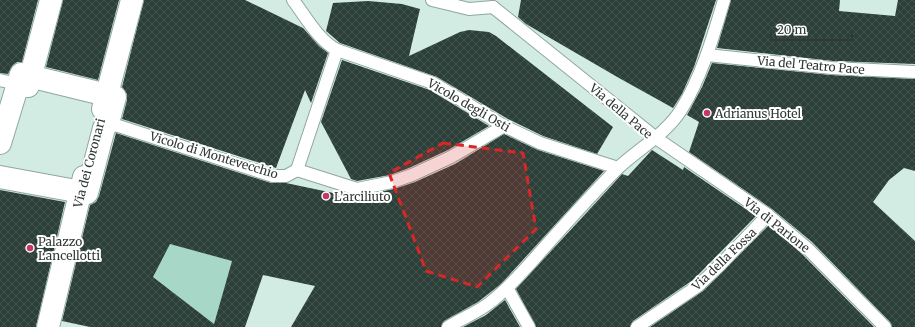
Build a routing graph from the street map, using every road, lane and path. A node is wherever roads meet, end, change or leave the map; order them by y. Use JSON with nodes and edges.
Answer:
{"nodes":[{"id":1,"x":51,"y":0,"type":"edge"},
{"id":2,"x":132,"y":0,"type":"edge"},
{"id":3,"x":292,"y":0,"type":"edge"},
{"id":4,"x":296,"y":0,"type":"edge"},
{"id":5,"x":432,"y":0,"type":"edge"},
{"id":6,"x":724,"y":0,"type":"edge"},
{"id":7,"x":495,"y":3,"type":"edge"},
{"id":8,"x":337,"y":50,"type":"junction"},
{"id":9,"x":707,"y":55,"type":"junction"},
{"id":10,"x":915,"y":72,"type":"edge"},
{"id":11,"x":18,"y":82,"type":"edge"},
{"id":12,"x":105,"y":110,"type":"junction"},
{"id":13,"x":504,"y":126,"type":"junction"},
{"id":14,"x":656,"y":138,"type":"junction"},
{"id":15,"x":0,"y":143,"type":"edge"},
{"id":16,"x":0,"y":165,"type":"edge"},
{"id":17,"x":618,"y":168,"type":"junction"},
{"id":18,"x":297,"y":170,"type":"junction"},
{"id":19,"x":0,"y":176,"type":"edge"},
{"id":20,"x":82,"y":186,"type":"junction"},
{"id":21,"x":768,"y":215,"type":"junction"},
{"id":22,"x":507,"y":288,"type":"junction"},
{"id":23,"x":48,"y":327,"type":"edge"},
{"id":24,"x":448,"y":327,"type":"edge"},
{"id":25,"x":529,"y":327,"type":"edge"},
{"id":26,"x":637,"y":327,"type":"edge"},
{"id":27,"x":885,"y":327,"type":"edge"}],
"edges":[{"from":1,"to":11,"type":"street"},
{"from":2,"to":12,"type":"street"},
{"from":3,"to":4,"type":"lane"},
{"from":3,"to":8,"type":"lane","name":"Vicolo degli Osti"},
{"from":5,"to":7,"type":"lane"},
{"from":6,"to":9,"type":"lane"},
{"from":7,"to":14,"type":"lane","name":"Via della Pace"},
{"from":8,"to":13,"type":"lane","name":"Vicolo degli Osti"},
{"from":8,"to":18,"type":"lane"},
{"from":9,"to":10,"type":"lane","name":"Via del Teatro Pace"},
{"from":9,"to":14,"type":"lane"},
{"from":11,"to":12,"type":"street"},
{"from":11,"to":15,"type":"street"},
{"from":12,"to":18,"type":"lane","name":"Vicolo di Montevecchio"},
{"from":12,"to":20,"type":"street"},
{"from":13,"to":17,"type":"lane","name":"Vicolo degli Osti"},
{"from":13,"to":18,"type":"lane","name":"Vicolo di Montevecchio"},
{"from":14,"to":17,"type":"lane","name":"Via della Pace"},
{"from":14,"to":21,"type":"lane","name":"Via di Parione"},
{"from":16,"to":20,"type":"street"},
{"from":17,"to":22,"type":"lane","name":"Via della Pace"},
{"from":19,"to":20,"type":"street"},
{"from":20,"to":23,"type":"street","name":"Via dei Coronari"},
{"from":21,"to":26,"type":"lane","name":"Via della Fossa"},
{"from":21,"to":27,"type":"lane","name":"Via di Parione"},
{"from":22,"to":24,"type":"lane","name":"Via della Pace"},
{"from":22,"to":25,"type":"lane"}]}
